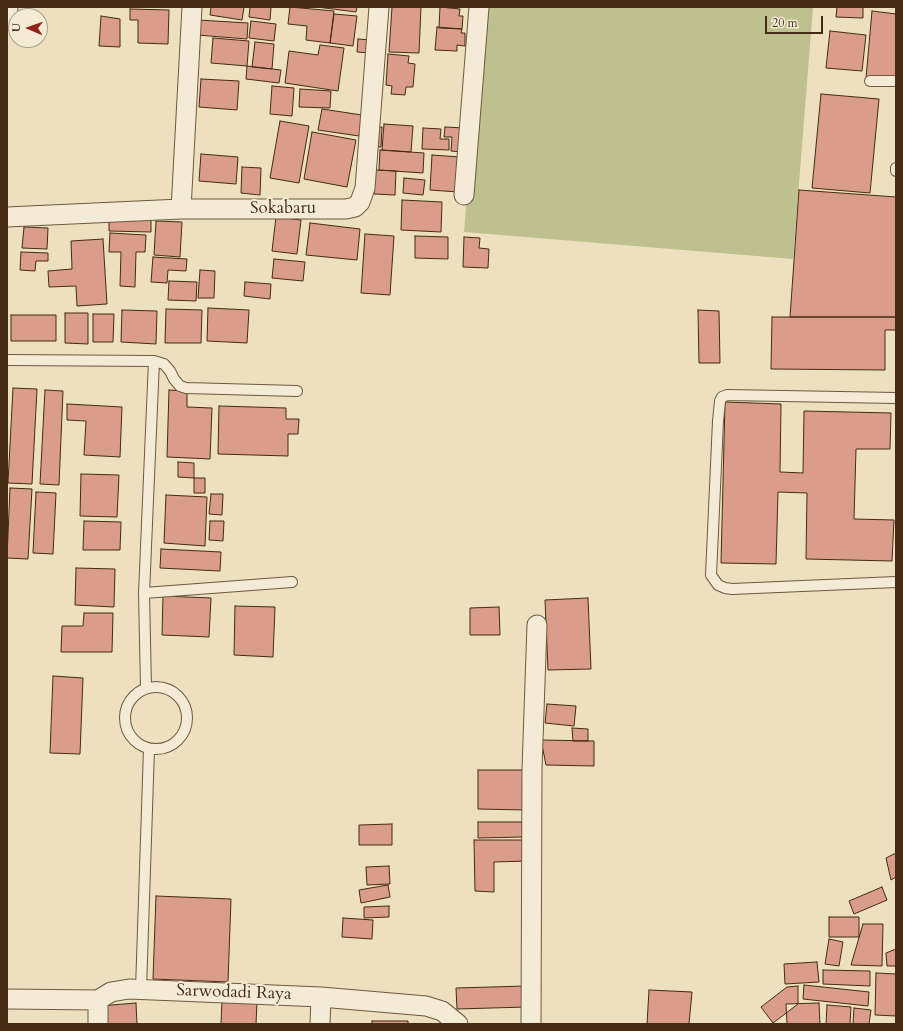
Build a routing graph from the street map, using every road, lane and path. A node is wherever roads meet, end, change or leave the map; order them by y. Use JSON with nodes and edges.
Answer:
{"nodes":[{"id":1,"x":8,"y":7,"type":"edge"},
{"id":2,"x":192,"y":7,"type":"edge"},
{"id":3,"x":379,"y":7,"type":"edge"},
{"id":4,"x":479,"y":7,"type":"edge"},
{"id":5,"x":7,"y":20,"type":"edge"},
{"id":6,"x":870,"y":80,"type":"dead end"},
{"id":7,"x":896,"y":81,"type":"edge"},
{"id":8,"x":896,"y":168,"type":"edge"},
{"id":9,"x":896,"y":171,"type":"edge"},
{"id":10,"x":464,"y":195,"type":"dead end"},
{"id":11,"x":181,"y":209,"type":"junction"},
{"id":12,"x":7,"y":217,"type":"edge"},
{"id":13,"x":7,"y":360,"type":"edge"},
{"id":14,"x":154,"y":362,"type":"junction"},
{"id":15,"x":297,"y":391,"type":"dead end"},
{"id":16,"x":896,"y":398,"type":"edge"},
{"id":17,"x":292,"y":582,"type":"dead end"},
{"id":18,"x":896,"y":582,"type":"edge"},
{"id":19,"x":144,"y":593,"type":"junction"},
{"id":20,"x":538,"y":625,"type":"dead end"},
{"id":21,"x":146,"y":688,"type":"junction"},
{"id":22,"x":149,"y":749,"type":"junction"},
{"id":23,"x":141,"y":990,"type":"junction"},
{"id":24,"x":321,"y":997,"type":"junction"},
{"id":25,"x":7,"y":999,"type":"edge"},
{"id":26,"x":98,"y":1000,"type":"junction"},
{"id":27,"x":98,"y":1024,"type":"edge"},
{"id":28,"x":320,"y":1024,"type":"edge"},
{"id":29,"x":458,"y":1024,"type":"edge"},
{"id":30,"x":531,"y":1024,"type":"edge"}],
"edges":[{"from":1,"to":5,"type":"street"},
{"from":2,"to":11,"type":"street"},
{"from":3,"to":11,"type":"street","name":"Sokabaru"},
{"from":4,"to":10,"type":"street"},
{"from":6,"to":7,"type":"lane"},
{"from":8,"to":9,"type":"lane"},
{"from":11,"to":12,"type":"street","name":"Sokabaru"},
{"from":13,"to":14,"type":"lane"},
{"from":14,"to":15,"type":"lane"},
{"from":14,"to":19,"type":"lane"},
{"from":16,"to":18,"type":"lane"},
{"from":17,"to":19,"type":"lane"},
{"from":19,"to":21,"type":"lane"},
{"from":20,"to":30,"type":"street"},
{"from":21,"to":22,"type":"lane"},
{"from":21,"to":22,"type":"lane"},
{"from":22,"to":23,"type":"lane"},
{"from":23,"to":24,"type":"street","name":"Sarwodadi Raya"},
{"from":23,"to":26,"type":"street","name":"Sarwodadi Raya"},
{"from":24,"to":28,"type":"street"},
{"from":24,"to":29,"type":"street","name":"Sarwodadi Raya"},
{"from":25,"to":26,"type":"street","name":"Sarwodadi Raya"},
{"from":26,"to":27,"type":"street"}]}
